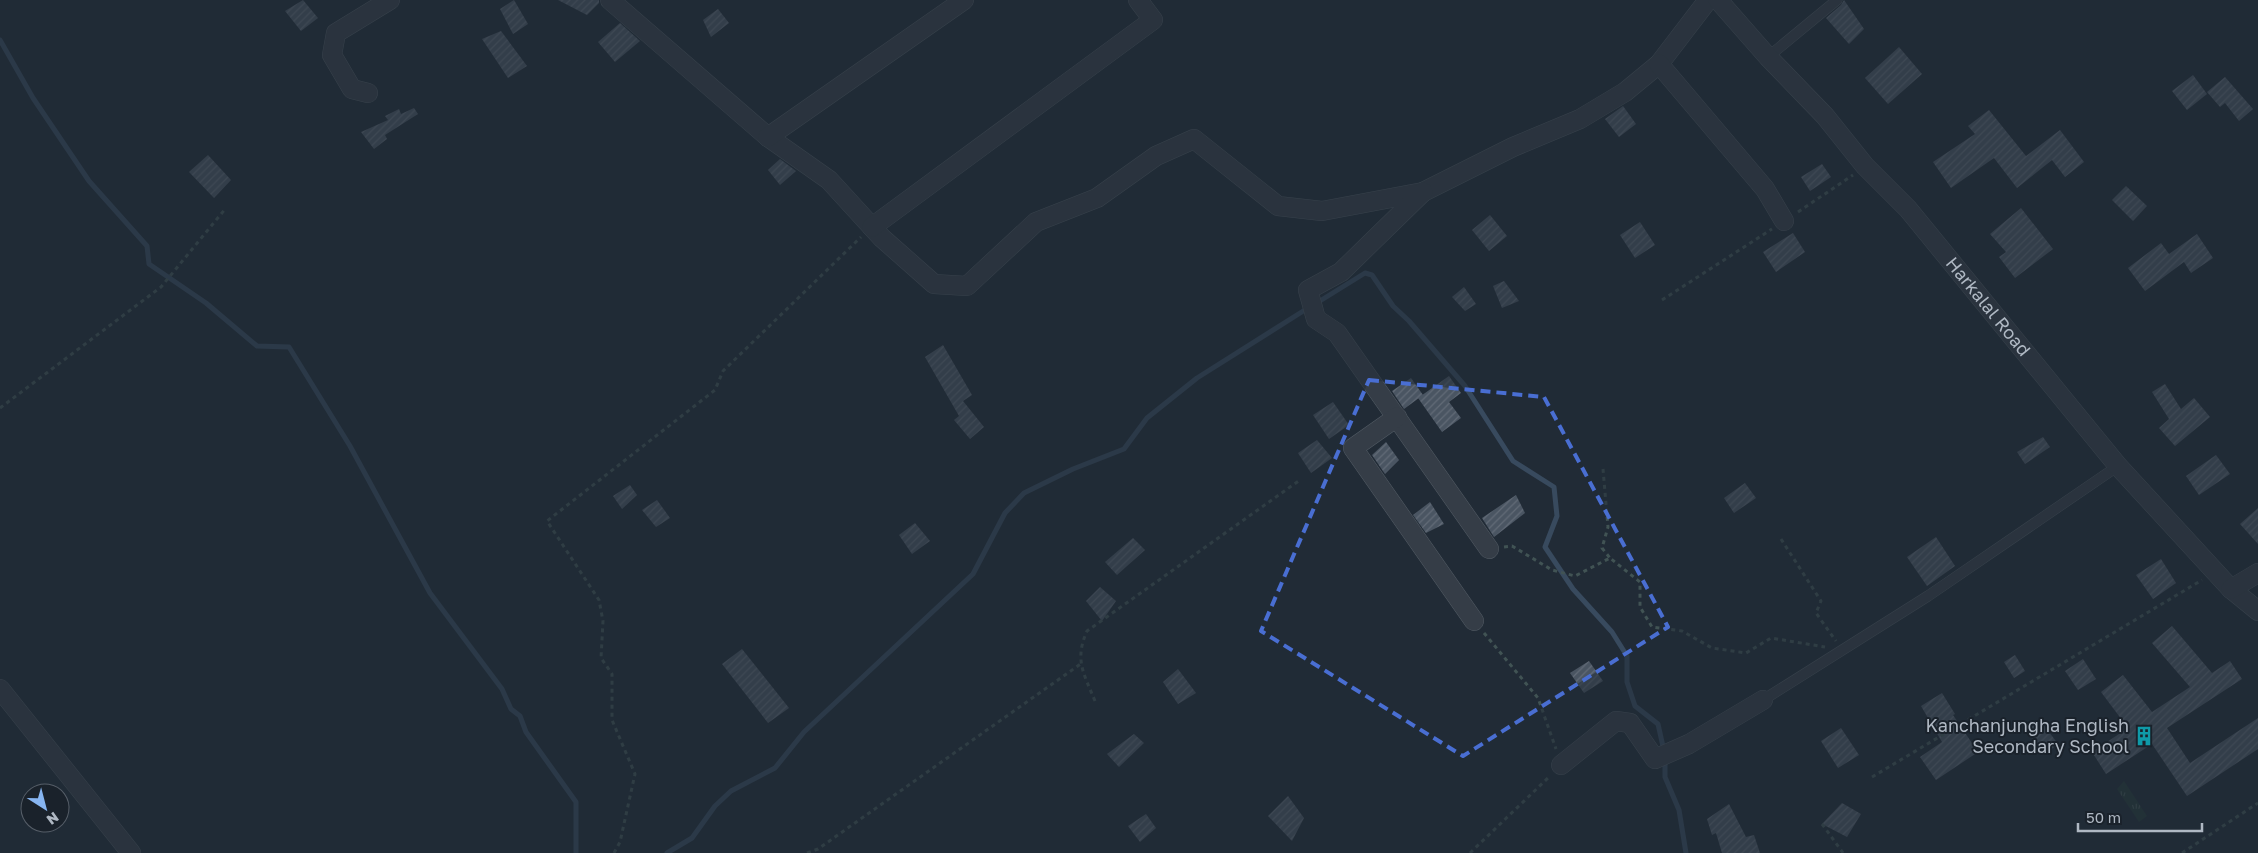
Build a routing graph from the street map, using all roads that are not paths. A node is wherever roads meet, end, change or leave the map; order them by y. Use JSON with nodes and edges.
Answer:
{"nodes":[{"id":1,"x":390,"y":0,"type":"edge"},
{"id":2,"x":610,"y":0,"type":"edge"},
{"id":3,"x":964,"y":0,"type":"edge"},
{"id":4,"x":1138,"y":0,"type":"edge"},
{"id":5,"x":1708,"y":0,"type":"edge"},
{"id":6,"x":1718,"y":0,"type":"edge"},
{"id":7,"x":1837,"y":0,"type":"edge"},
{"id":8,"x":1768,"y":57,"type":"junction"},
{"id":9,"x":1659,"y":64,"type":"junction"},
{"id":10,"x":368,"y":93,"type":"dead end"},
{"id":11,"x":768,"y":137,"type":"junction"},
{"id":12,"x":1423,"y":192,"type":"junction"},
{"id":13,"x":1784,"y":221,"type":"road end"},
{"id":14,"x":872,"y":227,"type":"junction"},
{"id":15,"x":1397,"y":417,"type":"junction"},
{"id":16,"x":2118,"y":466,"type":"junction"},
{"id":17,"x":1489,"y":549,"type":"road end"},
{"id":18,"x":2258,"y":573,"type":"edge"},
{"id":19,"x":2231,"y":588,"type":"junction"},
{"id":20,"x":2258,"y":611,"type":"edge"},
{"id":21,"x":1474,"y":621,"type":"road end"},
{"id":22,"x":0,"y":689,"type":"edge"},
{"id":23,"x":1763,"y":700,"type":"joint"},
{"id":24,"x":1561,"y":765,"type":"road end"},
{"id":25,"x":131,"y":853,"type":"edge"}],
"edges":[{"from":1,"to":10,"type":"street"},
{"from":2,"to":11,"type":"street"},
{"from":3,"to":11,"type":"street"},
{"from":4,"to":14,"type":"street"},
{"from":5,"to":9,"type":"street"},
{"from":6,"to":8,"type":"street","name":"Harkalal Road"},
{"from":7,"to":8,"type":"lane"},
{"from":8,"to":16,"type":"street","name":"Harkalal Road"},
{"from":9,"to":12,"type":"street"},
{"from":9,"to":13,"type":"street"},
{"from":11,"to":14,"type":"street"},
{"from":12,"to":14,"type":"street"},
{"from":12,"to":15,"type":"street"},
{"from":15,"to":17,"type":"street"},
{"from":15,"to":21,"type":"street"},
{"from":16,"to":19,"type":"street","name":"Harkalal Road"},
{"from":16,"to":23,"type":"lane"},
{"from":18,"to":19,"type":"street"},
{"from":19,"to":20,"type":"street","name":"Harkalal Road"},
{"from":22,"to":25,"type":"street"},
{"from":23,"to":24,"type":"street"}]}
